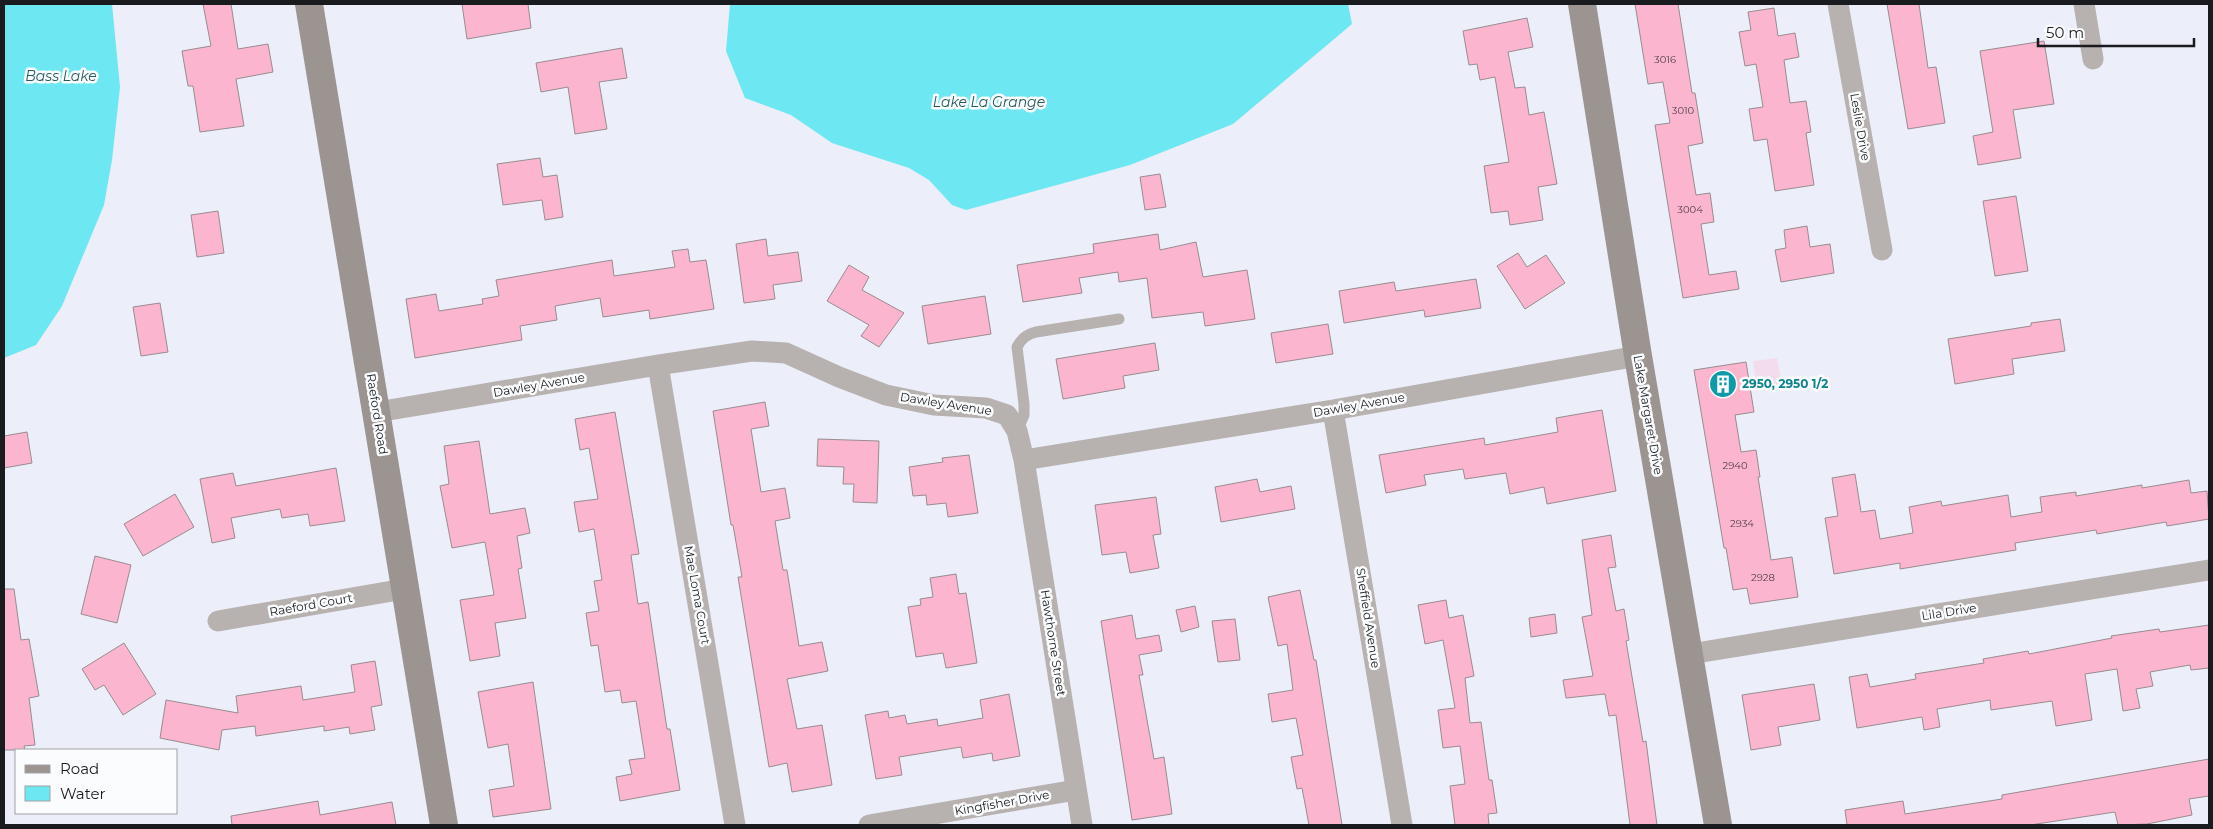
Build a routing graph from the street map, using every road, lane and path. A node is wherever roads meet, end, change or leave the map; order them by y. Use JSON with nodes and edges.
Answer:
{"nodes":[{"id":1,"x":309,"y":4,"type":"edge"},
{"id":2,"x":1582,"y":4,"type":"edge"},
{"id":3,"x":1838,"y":4,"type":"edge"},
{"id":4,"x":2084,"y":4,"type":"edge"},
{"id":5,"x":2093,"y":59,"type":"dead end"},
{"id":6,"x":1882,"y":250,"type":"dead end"},
{"id":7,"x":1119,"y":319,"type":"dead end"},
{"id":8,"x":1638,"y":356,"type":"junction"},
{"id":9,"x":658,"y":365,"type":"junction"},
{"id":10,"x":1334,"y":410,"type":"junction"},
{"id":11,"x":377,"y":412,"type":"junction"},
{"id":12,"x":1018,"y":431,"type":"junction"},
{"id":13,"x":1024,"y":460,"type":"junction"},
{"id":14,"x":2209,"y":570,"type":"edge"},
{"id":15,"x":404,"y":589,"type":"junction"},
{"id":16,"x":218,"y":621,"type":"dead end"},
{"id":17,"x":1690,"y":654,"type":"junction"},
{"id":18,"x":1076,"y":790,"type":"junction"},
{"id":19,"x":444,"y":825,"type":"edge"},
{"id":20,"x":735,"y":825,"type":"edge"},
{"id":21,"x":869,"y":825,"type":"edge"},
{"id":22,"x":1082,"y":825,"type":"edge"},
{"id":23,"x":1402,"y":825,"type":"edge"},
{"id":24,"x":1718,"y":825,"type":"edge"}],
"edges":[{"from":1,"to":11,"type":"street","name":"Raeford Road"},
{"from":2,"to":8,"type":"street","name":"Lake Margaret Drive"},
{"from":3,"to":6,"type":"street","name":"Leslie Drive"},
{"from":4,"to":5,"type":"street"},
{"from":7,"to":12,"type":"lane"},
{"from":8,"to":10,"type":"street","name":"Dawley Avenue"},
{"from":8,"to":17,"type":"street","name":"Lake Margaret Drive"},
{"from":9,"to":11,"type":"street","name":"Dawley Avenue"},
{"from":9,"to":12,"type":"street","name":"Dawley Avenue"},
{"from":9,"to":20,"type":"street","name":"Mae Loma Court"},
{"from":10,"to":13,"type":"street","name":"Dawley Avenue"},
{"from":10,"to":23,"type":"street","name":"Sheffield Avenue"},
{"from":11,"to":15,"type":"street","name":"Raeford Road"},
{"from":12,"to":13,"type":"street"},
{"from":13,"to":18,"type":"street","name":"Hawthorne Street"},
{"from":14,"to":17,"type":"street","name":"Lila Drive"},
{"from":15,"to":16,"type":"street","name":"Raeford Court"},
{"from":15,"to":19,"type":"street","name":"Raeford Road"},
{"from":17,"to":24,"type":"street","name":"Lake Margaret Drive"},
{"from":18,"to":21,"type":"street","name":"Kingfisher Drive"},
{"from":18,"to":22,"type":"street","name":"Hawthorne Street"}]}
